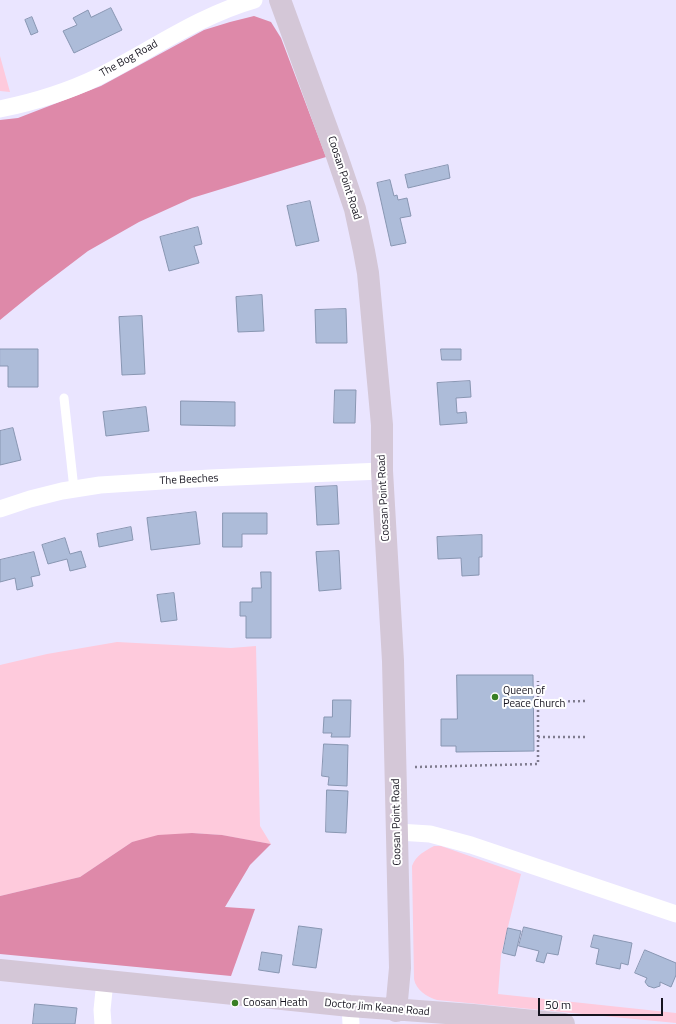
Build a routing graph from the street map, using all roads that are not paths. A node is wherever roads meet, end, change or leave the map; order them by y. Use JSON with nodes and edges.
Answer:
{"nodes":[{"id":1,"x":254,"y":0,"type":"edge"},
{"id":2,"x":280,"y":0,"type":"edge"},
{"id":3,"x":0,"y":109,"type":"edge"},
{"id":4,"x":64,"y":398,"type":"dead end"},
{"id":5,"x":382,"y":471,"type":"junction"},
{"id":6,"x":74,"y":489,"type":"junction"},
{"id":7,"x":0,"y":509,"type":"edge"},
{"id":8,"x":398,"y":832,"type":"junction"},
{"id":9,"x":676,"y":914,"type":"edge"},
{"id":10,"x":0,"y":970,"type":"edge"},
{"id":11,"x":105,"y":981,"type":"junction"},
{"id":12,"x":396,"y":1011,"type":"junction"},
{"id":13,"x":350,"y":1015,"type":"edge"},
{"id":14,"x":103,"y":1024,"type":"edge"},
{"id":15,"x":564,"y":1024,"type":"edge"}],
"edges":[{"from":1,"to":3,"type":"street","name":"The Bog Road"},
{"from":2,"to":5,"type":"street","name":"Coosan Point Road"},
{"from":4,"to":6,"type":"lane"},
{"from":5,"to":6,"type":"street","name":"The Beeches"},
{"from":5,"to":8,"type":"street","name":"Coosan Point Road"},
{"from":6,"to":7,"type":"street","name":"The Beeches"},
{"from":8,"to":9,"type":"street"},
{"from":8,"to":12,"type":"street","name":"Coosan Point Road"},
{"from":10,"to":11,"type":"street","name":"Doctor Jim Keane Road"},
{"from":11,"to":13,"type":"street","name":"Doctor Jim Keane Road"},
{"from":11,"to":14,"type":"street"},
{"from":12,"to":13,"type":"street","name":"Doctor Jim Keane Road"},
{"from":12,"to":15,"type":"street","name":"Doctor Jim Keane Road"}]}
